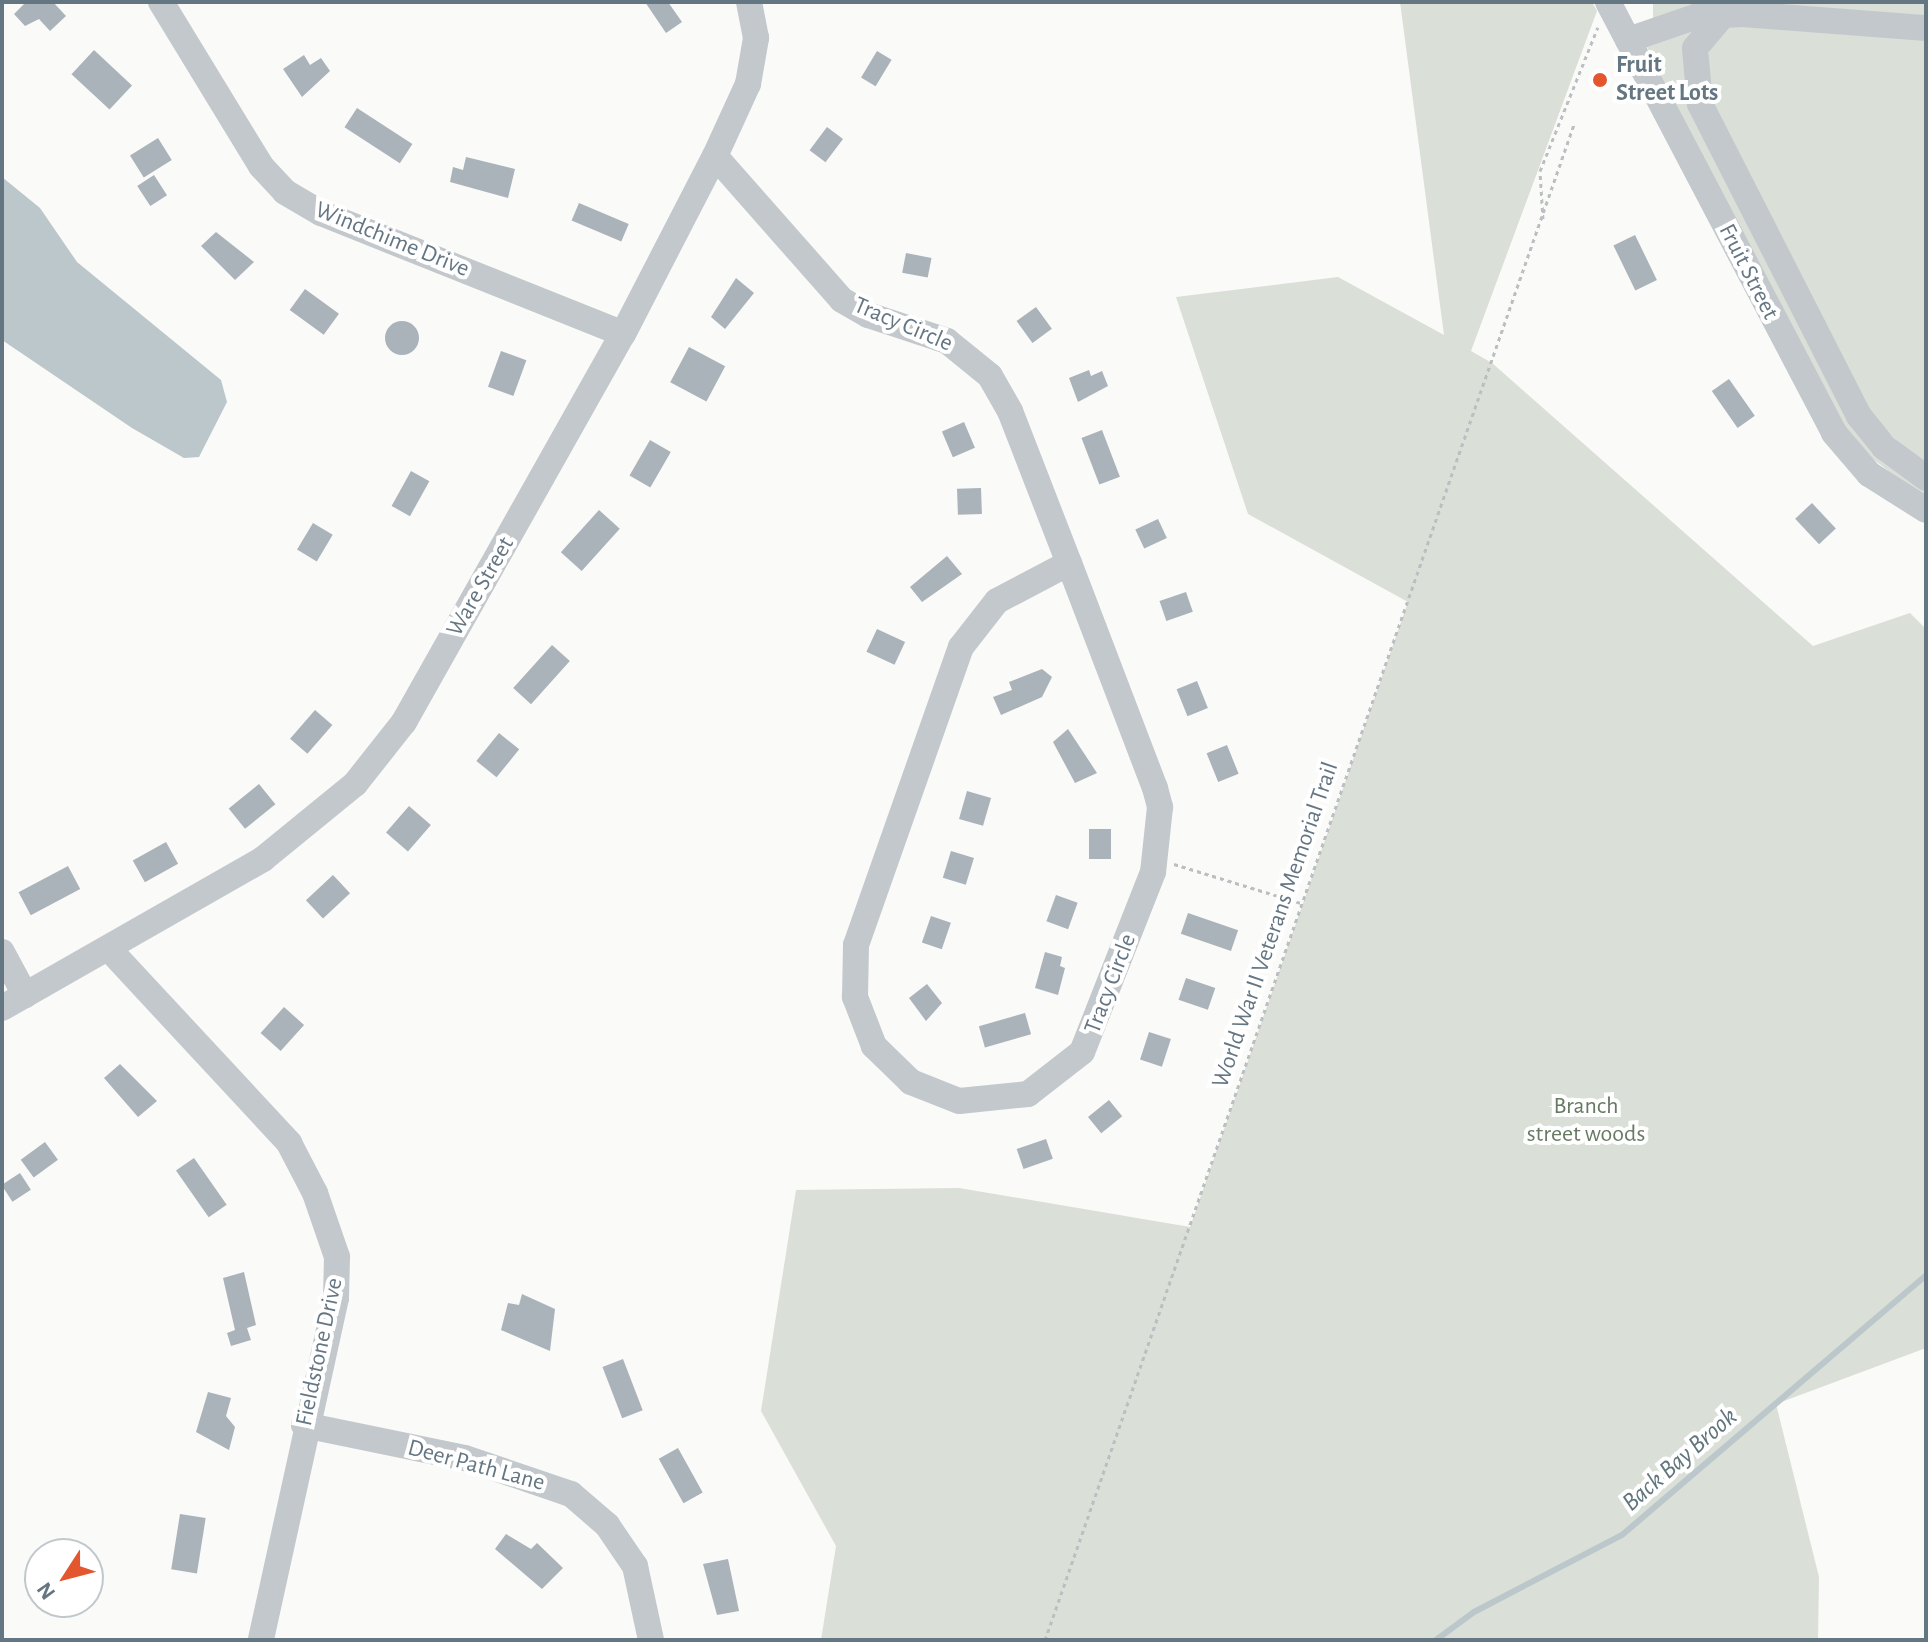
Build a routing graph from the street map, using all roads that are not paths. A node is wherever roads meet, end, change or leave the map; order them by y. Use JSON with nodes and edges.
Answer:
{"nodes":[{"id":1,"x":161,"y":2,"type":"edge"},
{"id":2,"x":749,"y":2,"type":"edge"},
{"id":3,"x":1611,"y":8,"type":"edge"},
{"id":4,"x":1723,"y":15,"type":"junction"},
{"id":5,"x":1926,"y":28,"type":"edge"},
{"id":6,"x":1628,"y":40,"type":"junction"},
{"id":7,"x":715,"y":156,"type":"junction"},
{"id":8,"x":623,"y":334,"type":"junction"},
{"id":9,"x":1926,"y":478,"type":"edge"},
{"id":10,"x":1926,"y":510,"type":"edge"},
{"id":11,"x":1069,"y":563,"type":"junction"},
{"id":12,"x":109,"y":949,"type":"junction"},
{"id":13,"x":2,"y":952,"type":"edge"},
{"id":14,"x":25,"y":995,"type":"junction"},
{"id":15,"x":2,"y":1008,"type":"edge"},
{"id":16,"x":304,"y":1425,"type":"junction"},
{"id":17,"x":261,"y":1640,"type":"edge"},
{"id":18,"x":651,"y":1640,"type":"edge"}],
"edges":[{"from":1,"to":8,"type":"street","name":"Windchime Drive"},
{"from":2,"to":7,"type":"street","name":"Ware Street"},
{"from":3,"to":6,"type":"street","name":"Fruit Street"},
{"from":4,"to":5,"type":"street"},
{"from":4,"to":6,"type":"street"},
{"from":4,"to":9,"type":"street"},
{"from":6,"to":10,"type":"street","name":"Fruit Street"},
{"from":7,"to":8,"type":"street","name":"Ware Street"},
{"from":7,"to":11,"type":"street","name":"Tracy Circle"},
{"from":8,"to":12,"type":"street","name":"Ware Street"},
{"from":11,"to":11,"type":"street","name":"Tracy Circle"},
{"from":12,"to":14,"type":"street","name":"Ware Street"},
{"from":12,"to":16,"type":"street","name":"Fieldstone Drive"},
{"from":13,"to":14,"type":"street"},
{"from":14,"to":15,"type":"street","name":"Ware Street"},
{"from":16,"to":17,"type":"street","name":"Fieldstone Drive"},
{"from":16,"to":18,"type":"street","name":"Deer Path Lane"}]}
